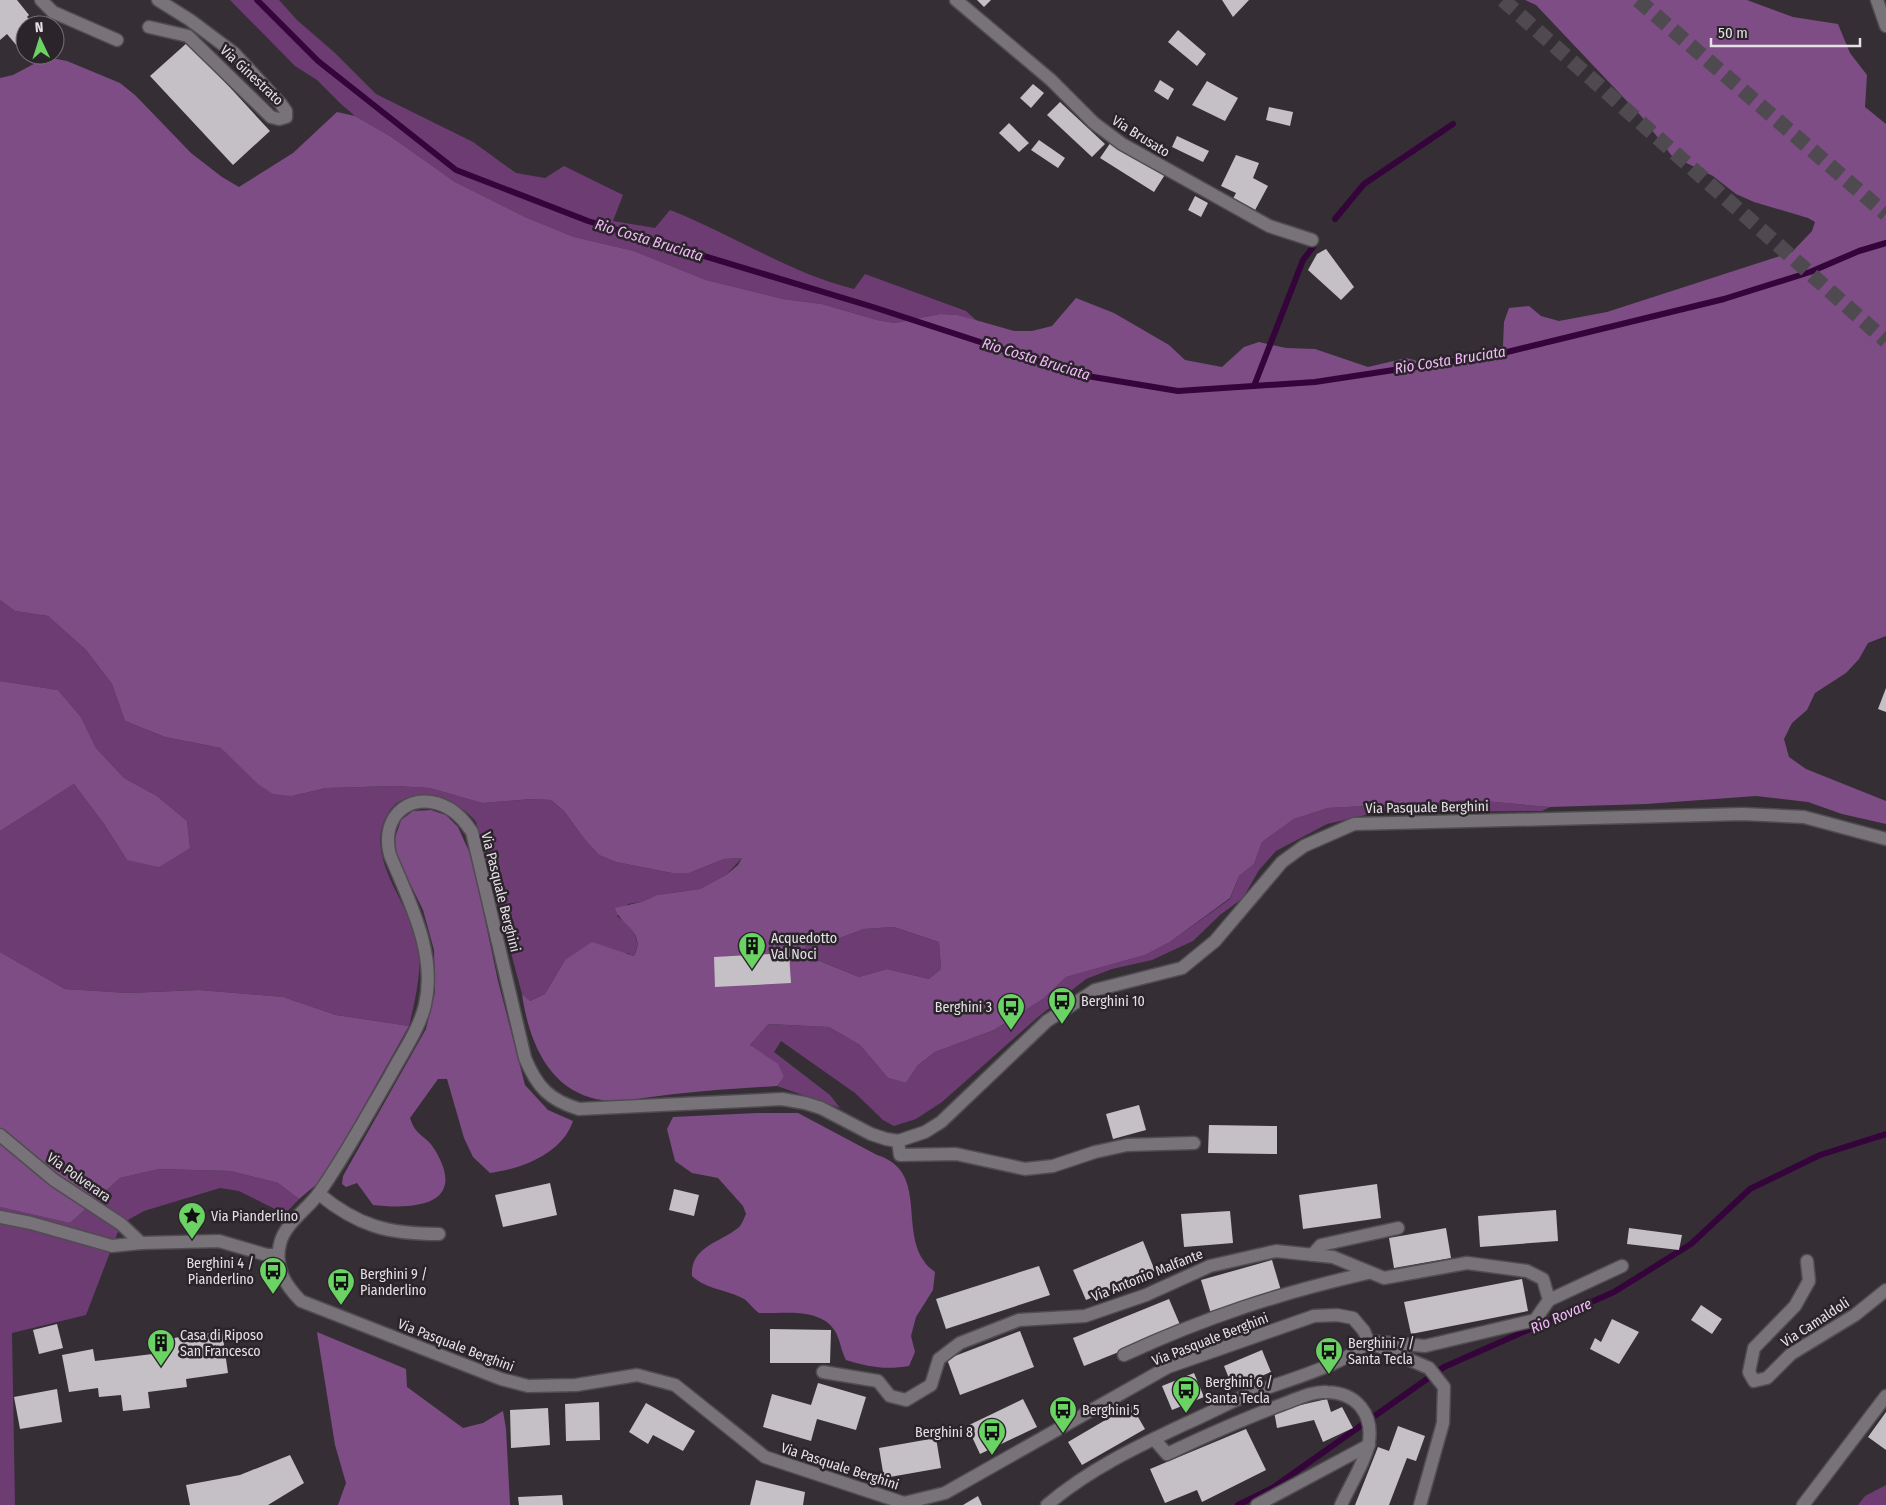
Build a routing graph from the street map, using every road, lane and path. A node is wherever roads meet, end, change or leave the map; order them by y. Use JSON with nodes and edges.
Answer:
{"nodes":[{"id":1,"x":40,"y":0,"type":"edge"},
{"id":2,"x":158,"y":0,"type":"edge"},
{"id":3,"x":956,"y":0,"type":"edge"},
{"id":4,"x":1877,"y":0,"type":"edge"},
{"id":5,"x":1886,"y":26,"type":"edge"},
{"id":6,"x":149,"y":27,"type":"dead end"},
{"id":7,"x":117,"y":40,"type":"dead end"},
{"id":8,"x":1312,"y":240,"type":"dead end"},
{"id":9,"x":1886,"y":838,"type":"edge"},
{"id":10,"x":0,"y":1135,"type":"edge"},
{"id":11,"x":898,"y":1141,"type":"junction"},
{"id":12,"x":1194,"y":1143,"type":"dead end"},
{"id":13,"x":319,"y":1194,"type":"junction"},
{"id":14,"x":0,"y":1217,"type":"edge"},
{"id":15,"x":1398,"y":1228,"type":"dead end"},
{"id":16,"x":439,"y":1234,"type":"dead end"},
{"id":17,"x":142,"y":1243,"type":"junction"},
{"id":18,"x":278,"y":1255,"type":"junction"},
{"id":19,"x":1312,"y":1255,"type":"junction"},
{"id":20,"x":1807,"y":1261,"type":"dead end"},
{"id":21,"x":1622,"y":1266,"type":"dead end"},
{"id":22,"x":1368,"y":1273,"type":"junction"},
{"id":23,"x":1886,"y":1290,"type":"edge"},
{"id":24,"x":1549,"y":1300,"type":"junction"},
{"id":25,"x":1368,"y":1342,"type":"junction"},
{"id":26,"x":1124,"y":1355,"type":"dead end"},
{"id":27,"x":823,"y":1372,"type":"dead end"},
{"id":28,"x":1886,"y":1396,"type":"edge"},
{"id":29,"x":1154,"y":1438,"type":"junction"},
{"id":30,"x":1369,"y":1445,"type":"junction"},
{"id":31,"x":1047,"y":1505,"type":"edge"},
{"id":32,"x":1257,"y":1505,"type":"edge"},
{"id":33,"x":1341,"y":1505,"type":"edge"},
{"id":34,"x":1420,"y":1505,"type":"edge"},
{"id":35,"x":1803,"y":1505,"type":"edge"}],
"edges":[{"from":1,"to":7,"type":"street"},
{"from":2,"to":6,"type":"street","name":"Via Ginestrato"},
{"from":3,"to":8,"type":"street","name":"Via Brusato"},
{"from":4,"to":5,"type":"street"},
{"from":9,"to":11,"type":"street","name":"Via Pasquale Berghini"},
{"from":10,"to":17,"type":"street","name":"Via Polverara"},
{"from":11,"to":12,"type":"street"},
{"from":11,"to":13,"type":"street","name":"Via Pasquale Berghini"},
{"from":13,"to":16,"type":"street"},
{"from":13,"to":18,"type":"street","name":"Via Pasquale Berghini"},
{"from":14,"to":17,"type":"street"},
{"from":15,"to":19,"type":"street"},
{"from":17,"to":18,"type":"street"},
{"from":18,"to":25,"type":"street","name":"Via Pasquale Berghini"},
{"from":19,"to":22,"type":"street","name":"Via Antonio Malfante"},
{"from":19,"to":27,"type":"street","name":"Via Antonio Malfante"},
{"from":20,"to":23,"type":"street","name":"Via Camaldoli"},
{"from":21,"to":24,"type":"street"},
{"from":22,"to":24,"type":"street","name":"Via Antonio Malfante"},
{"from":22,"to":26,"type":"street","name":"Via Antonio Malfante"},
{"from":24,"to":25,"type":"street"},
{"from":25,"to":29,"type":"street"},
{"from":25,"to":34,"type":"street"},
{"from":28,"to":35,"type":"street"},
{"from":29,"to":30,"type":"street"},
{"from":29,"to":31,"type":"street"},
{"from":30,"to":32,"type":"street"},
{"from":30,"to":33,"type":"street"}]}
